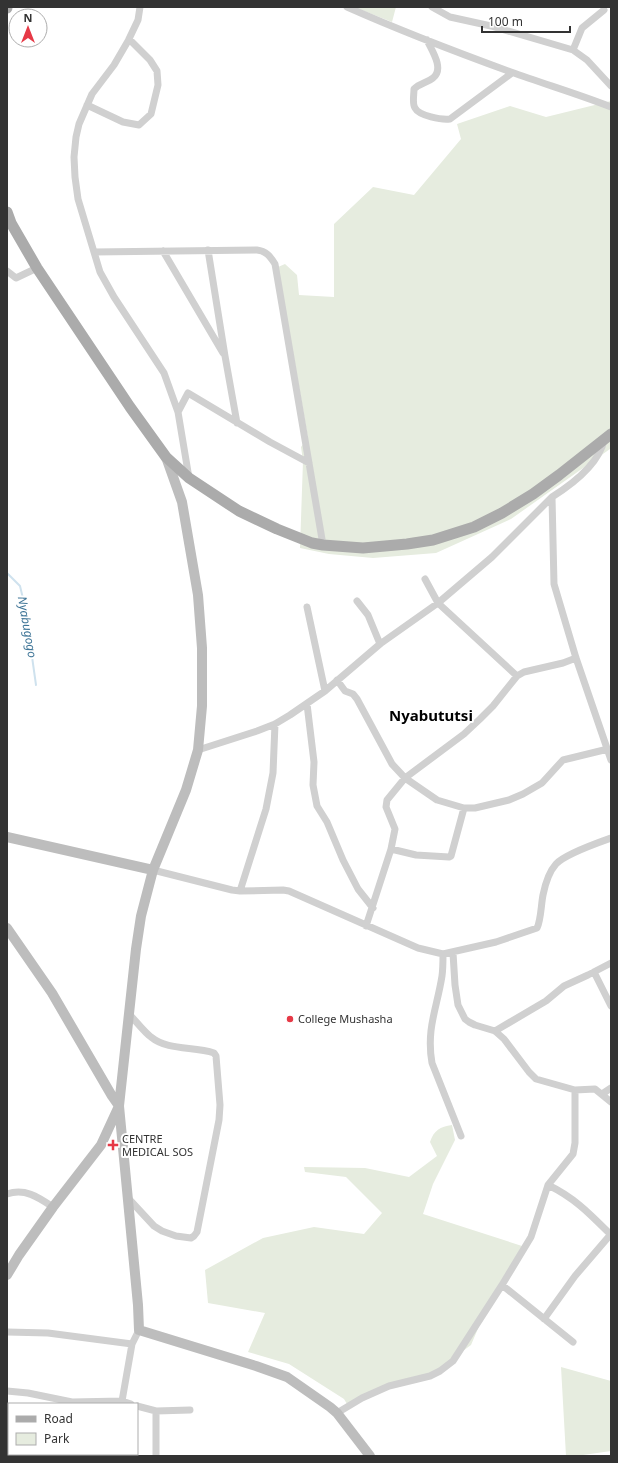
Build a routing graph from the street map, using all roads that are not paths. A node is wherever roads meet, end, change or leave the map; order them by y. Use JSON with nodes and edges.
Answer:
{"nodes":[{"id":1,"x":140,"y":7,"type":"edge"},
{"id":2,"x":347,"y":7,"type":"edge"},
{"id":3,"x":432,"y":7,"type":"edge"},
{"id":4,"x":604,"y":10,"type":"dead end"},
{"id":5,"x":129,"y":39,"type":"junction"},
{"id":6,"x":427,"y":40,"type":"junction"},
{"id":7,"x":572,"y":50,"type":"junction"},
{"id":8,"x":512,"y":73,"type":"junction"},
{"id":9,"x":611,"y":86,"type":"edge"},
{"id":10,"x":87,"y":105,"type":"junction"},
{"id":11,"x":611,"y":107,"type":"edge"},
{"id":12,"x":7,"y":212,"type":"edge"},
{"id":13,"x":208,"y":250,"type":"junction"},
{"id":14,"x":163,"y":251,"type":"junction"},
{"id":15,"x":94,"y":252,"type":"junction"},
{"id":16,"x":37,"y":268,"type":"junction"},
{"id":17,"x":7,"y":272,"type":"edge"},
{"id":18,"x":225,"y":356,"type":"junction"},
{"id":19,"x":178,"y":412,"type":"junction"},
{"id":20,"x":237,"y":423,"type":"junction"},
{"id":21,"x":609,"y":438,"type":"edge"},
{"id":22,"x":166,"y":457,"type":"junction"},
{"id":23,"x":309,"y":463,"type":"junction"},
{"id":24,"x":189,"y":478,"type":"junction"},
{"id":25,"x":552,"y":497,"type":"junction"},
{"id":26,"x":323,"y":545,"type":"junction"},
{"id":27,"x":425,"y":579,"type":"dead end"},
{"id":28,"x":357,"y":601,"type":"dead end"},
{"id":29,"x":438,"y":603,"type":"junction"},
{"id":30,"x":306,"y":607,"type":"dead end"},
{"id":31,"x":380,"y":644,"type":"junction"},
{"id":32,"x":576,"y":658,"type":"junction"},
{"id":33,"x":517,"y":676,"type":"junction"},
{"id":34,"x":337,"y":680,"type":"junction"},
{"id":35,"x":325,"y":691,"type":"junction"},
{"id":36,"x":307,"y":704,"type":"junction"},
{"id":37,"x":275,"y":724,"type":"junction"},
{"id":38,"x":608,"y":748,"type":"junction"},
{"id":39,"x":198,"y":750,"type":"junction"},
{"id":40,"x":611,"y":760,"type":"edge"},
{"id":41,"x":406,"y":778,"type":"junction"},
{"id":42,"x":464,"y":808,"type":"junction"},
{"id":43,"x":7,"y":837,"type":"edge"},
{"id":44,"x":611,"y":838,"type":"edge"},
{"id":45,"x":391,"y":848,"type":"junction"},
{"id":46,"x":153,"y":870,"type":"junction"},
{"id":47,"x":240,"y":891,"type":"junction"},
{"id":48,"x":373,"y":908,"type":"junction"},
{"id":49,"x":366,"y":926,"type":"junction"},
{"id":50,"x":7,"y":928,"type":"edge"},
{"id":51,"x":453,"y":953,"type":"junction"},
{"id":52,"x":443,"y":954,"type":"junction"},
{"id":53,"x":611,"y":963,"type":"edge"},
{"id":54,"x":594,"y":972,"type":"junction"},
{"id":55,"x":611,"y":1006,"type":"edge"},
{"id":56,"x":129,"y":1014,"type":"junction"},
{"id":57,"x":495,"y":1031,"type":"junction"},
{"id":58,"x":611,"y":1088,"type":"edge"},
{"id":59,"x":575,"y":1090,"type":"junction"},
{"id":60,"x":602,"y":1094,"type":"junction"},
{"id":61,"x":611,"y":1102,"type":"edge"},
{"id":62,"x":119,"y":1106,"type":"junction"},
{"id":63,"x":461,"y":1136,"type":"dead end"},
{"id":64,"x":548,"y":1185,"type":"junction"},
{"id":65,"x":7,"y":1194,"type":"edge"},
{"id":66,"x":128,"y":1198,"type":"junction"},
{"id":67,"x":53,"y":1207,"type":"junction"},
{"id":68,"x":611,"y":1235,"type":"edge"},
{"id":69,"x":7,"y":1275,"type":"edge"},
{"id":70,"x":502,"y":1285,"type":"junction"},
{"id":71,"x":544,"y":1319,"type":"junction"},
{"id":72,"x":139,"y":1330,"type":"junction"},
{"id":73,"x":7,"y":1332,"type":"edge"},
{"id":74,"x":573,"y":1342,"type":"dead end"},
{"id":75,"x":132,"y":1344,"type":"junction"},
{"id":76,"x":7,"y":1391,"type":"edge"},
{"id":77,"x":122,"y":1401,"type":"junction"},
{"id":78,"x":72,"y":1403,"type":"edge"},
{"id":79,"x":128,"y":1403,"type":"edge"},
{"id":80,"x":138,"y":1406,"type":"edge"},
{"id":81,"x":190,"y":1410,"type":"dead end"},
{"id":82,"x":156,"y":1411,"type":"junction"},
{"id":83,"x":337,"y":1413,"type":"junction"},
{"id":84,"x":156,"y":1456,"type":"edge"},
{"id":85,"x":370,"y":1456,"type":"edge"}],
"edges":[{"from":1,"to":5,"type":"street"},
{"from":2,"to":6,"type":"street"},
{"from":3,"to":7,"type":"street"},
{"from":4,"to":7,"type":"street"},
{"from":5,"to":10,"type":"street"},
{"from":5,"to":10,"type":"street"},
{"from":6,"to":8,"type":"street"},
{"from":6,"to":8,"type":"street"},
{"from":7,"to":9,"type":"street"},
{"from":8,"to":11,"type":"street"},
{"from":10,"to":15,"type":"street"},
{"from":12,"to":16,"type":"main road"},
{"from":13,"to":14,"type":"street"},
{"from":13,"to":18,"type":"street"},
{"from":13,"to":23,"type":"street"},
{"from":14,"to":15,"type":"street"},
{"from":14,"to":18,"type":"street"},
{"from":15,"to":19,"type":"street"},
{"from":16,"to":17,"type":"street"},
{"from":16,"to":22,"type":"main road"},
{"from":18,"to":20,"type":"street"},
{"from":19,"to":20,"type":"street"},
{"from":19,"to":24,"type":"street"},
{"from":20,"to":23,"type":"street"},
{"from":21,"to":25,"type":"street"},
{"from":21,"to":26,"type":"main road"},
{"from":22,"to":24,"type":"main road"},
{"from":22,"to":39,"type":"street"},
{"from":23,"to":26,"type":"street"},
{"from":24,"to":26,"type":"main road"},
{"from":25,"to":29,"type":"street"},
{"from":25,"to":32,"type":"street"},
{"from":27,"to":29,"type":"street"},
{"from":28,"to":31,"type":"street"},
{"from":29,"to":31,"type":"street"},
{"from":29,"to":33,"type":"street"},
{"from":30,"to":35,"type":"street"},
{"from":31,"to":34,"type":"street"},
{"from":32,"to":33,"type":"street"},
{"from":32,"to":38,"type":"street"},
{"from":33,"to":41,"type":"street"},
{"from":34,"to":35,"type":"street"},
{"from":34,"to":41,"type":"street"},
{"from":35,"to":36,"type":"street"},
{"from":36,"to":37,"type":"street"},
{"from":36,"to":48,"type":"street"},
{"from":37,"to":39,"type":"street"},
{"from":37,"to":47,"type":"street"},
{"from":38,"to":40,"type":"street"},
{"from":38,"to":42,"type":"street"},
{"from":39,"to":46,"type":"street"},
{"from":41,"to":42,"type":"street"},
{"from":41,"to":45,"type":"street"},
{"from":42,"to":45,"type":"street"},
{"from":43,"to":46,"type":"street"},
{"from":44,"to":51,"type":"street"},
{"from":45,"to":48,"type":"street"},
{"from":46,"to":47,"type":"street"},
{"from":46,"to":56,"type":"street"},
{"from":47,"to":49,"type":"street"},
{"from":48,"to":49,"type":"street"},
{"from":49,"to":52,"type":"street"},
{"from":50,"to":62,"type":"street"},
{"from":51,"to":52,"type":"street"},
{"from":51,"to":57,"type":"street"},
{"from":52,"to":63,"type":"street"},
{"from":53,"to":54,"type":"street"},
{"from":54,"to":55,"type":"street"},
{"from":54,"to":57,"type":"street"},
{"from":56,"to":62,"type":"street"},
{"from":56,"to":66,"type":"street"},
{"from":57,"to":59,"type":"street"},
{"from":58,"to":60,"type":"street"},
{"from":59,"to":60,"type":"street"},
{"from":59,"to":64,"type":"street"},
{"from":60,"to":61,"type":"street"},
{"from":62,"to":66,"type":"street"},
{"from":62,"to":67,"type":"street"},
{"from":64,"to":68,"type":"street"},
{"from":64,"to":70,"type":"street"},
{"from":65,"to":67,"type":"street"},
{"from":66,"to":72,"type":"street"},
{"from":67,"to":69,"type":"street"},
{"from":68,"to":71,"type":"street"},
{"from":70,"to":71,"type":"street"},
{"from":70,"to":83,"type":"street"},
{"from":71,"to":74,"type":"street"},
{"from":72,"to":75,"type":"street"},
{"from":72,"to":83,"type":"street"},
{"from":73,"to":75,"type":"street"},
{"from":75,"to":77,"type":"street"},
{"from":76,"to":78,"type":"street"},
{"from":77,"to":78,"type":"street"},
{"from":77,"to":79,"type":"street"},
{"from":80,"to":82,"type":"street"},
{"from":81,"to":82,"type":"street"},
{"from":82,"to":84,"type":"street"},
{"from":83,"to":85,"type":"street"}]}
